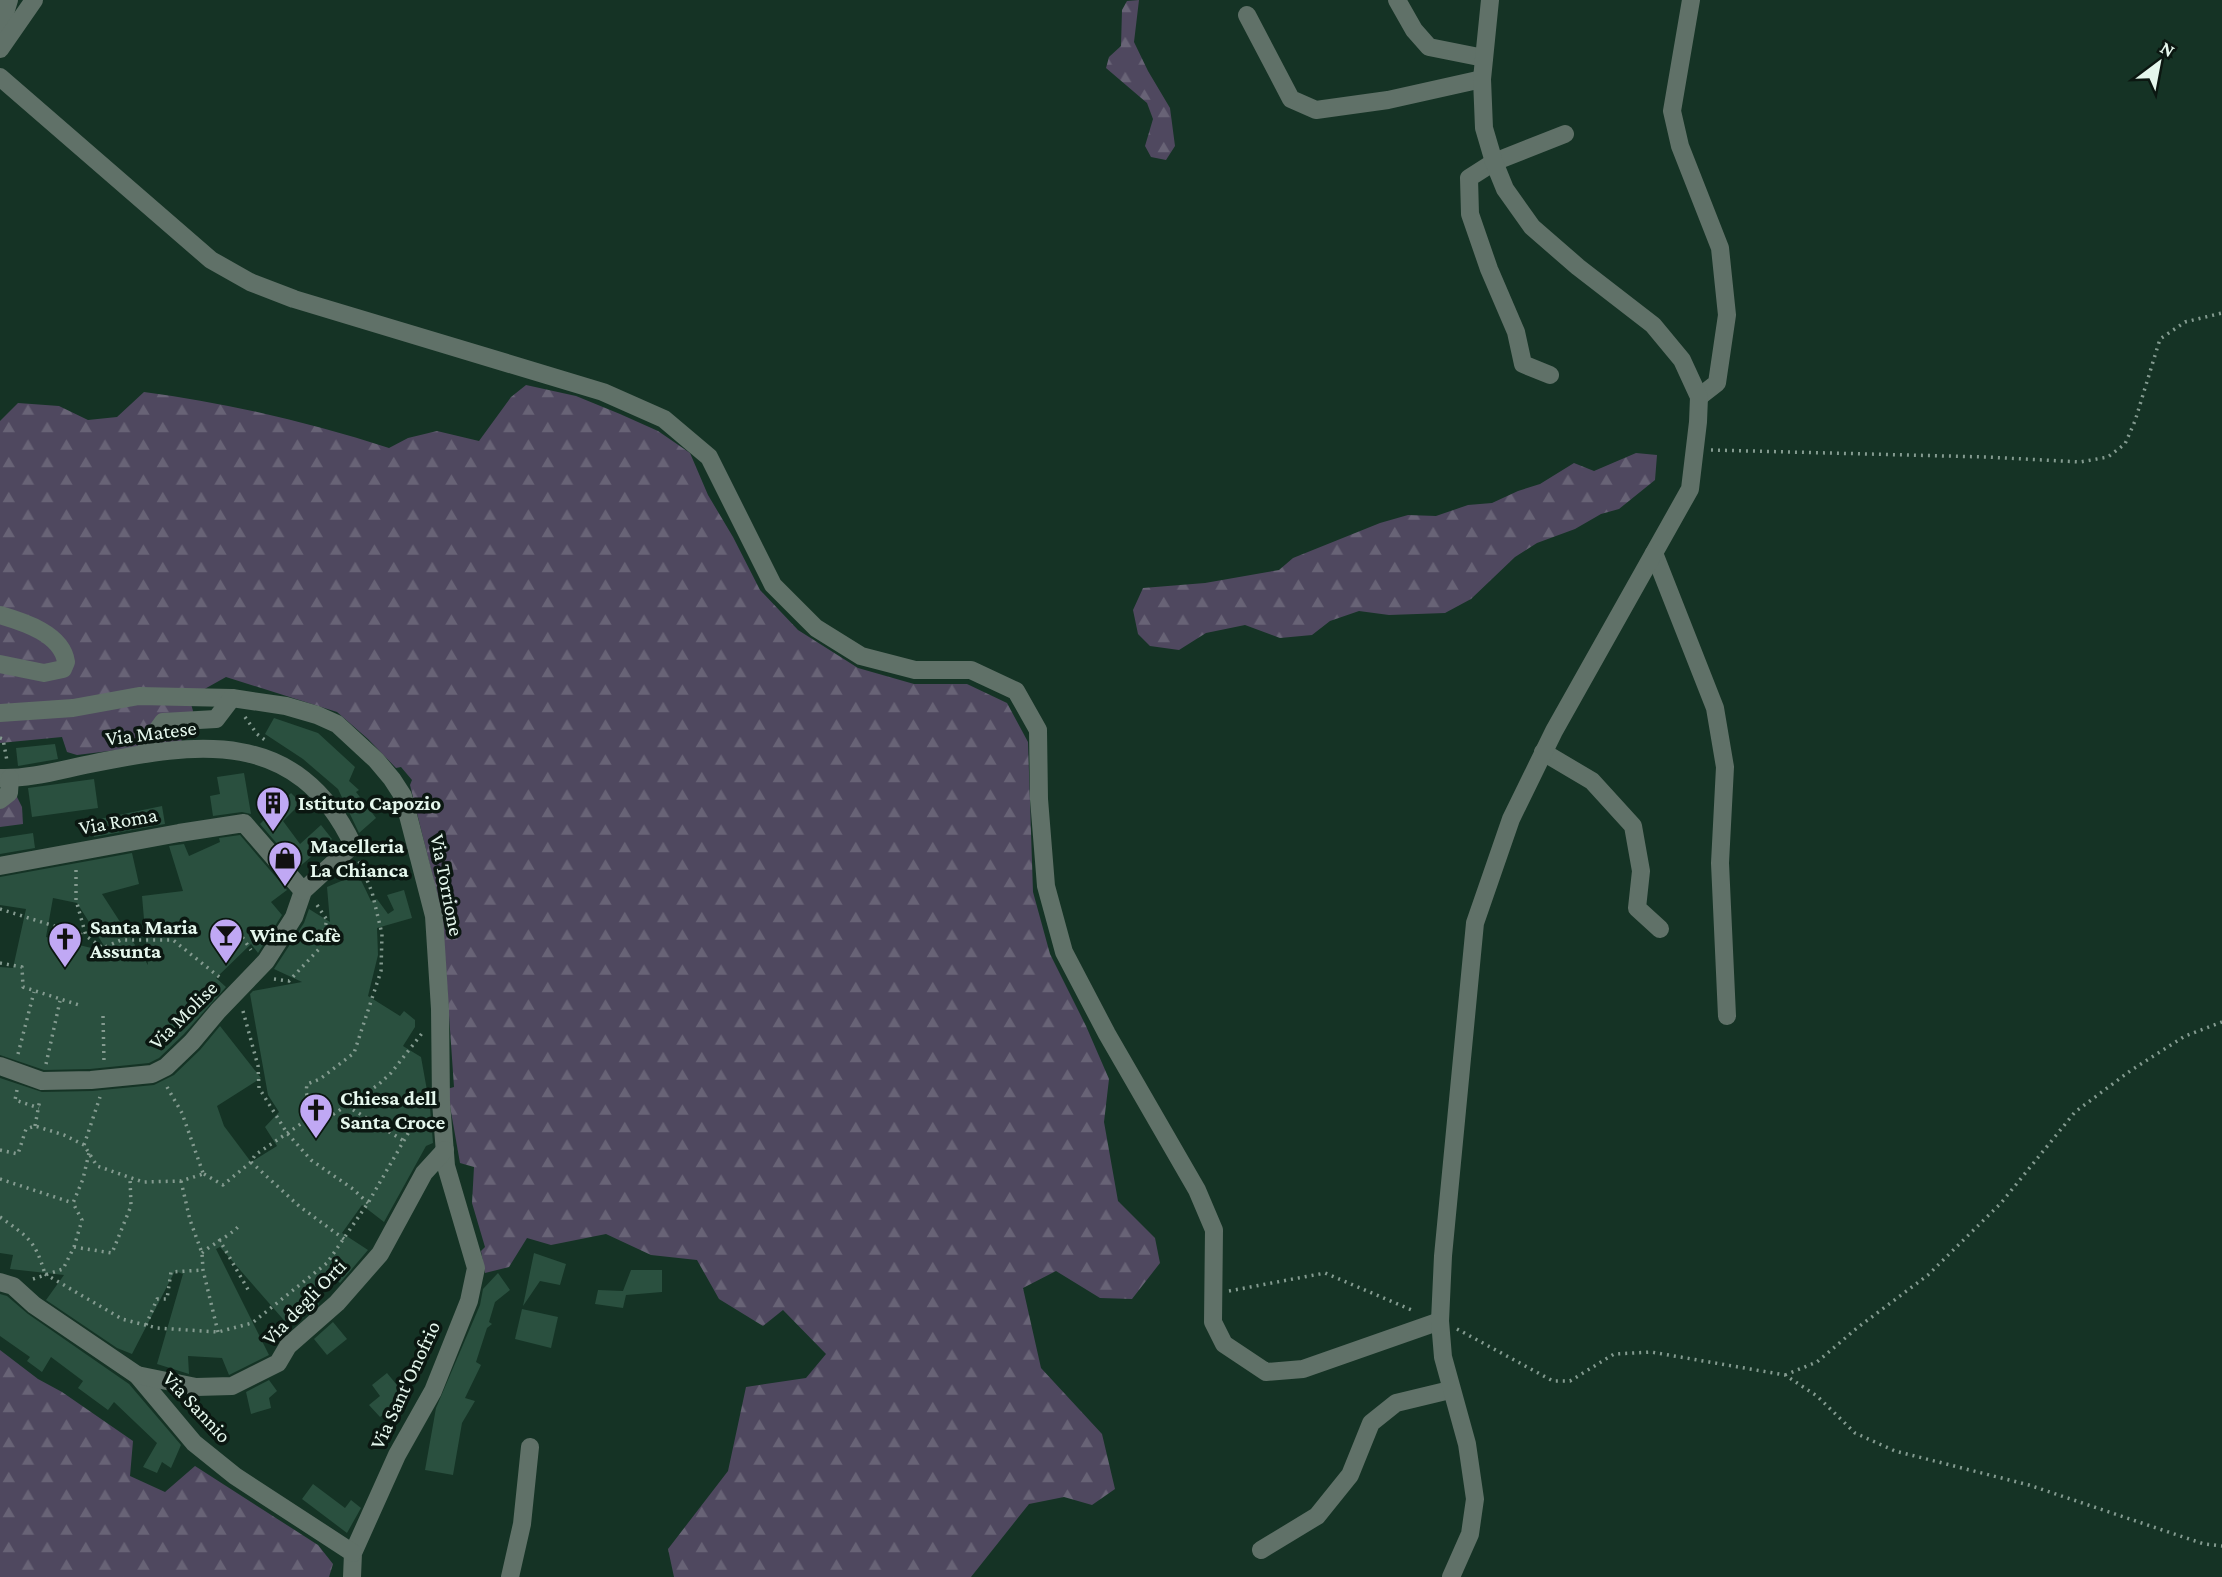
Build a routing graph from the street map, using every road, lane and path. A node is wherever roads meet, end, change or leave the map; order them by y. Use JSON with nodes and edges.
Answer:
{"nodes":[{"id":1,"x":9,"y":0,"type":"edge"},
{"id":2,"x":34,"y":0,"type":"edge"},
{"id":3,"x":1397,"y":0,"type":"edge"},
{"id":4,"x":1489,"y":0,"type":"edge"},
{"id":5,"x":1691,"y":0,"type":"edge"},
{"id":6,"x":1247,"y":15,"type":"dead end"},
{"id":7,"x":0,"y":30,"type":"edge"},
{"id":8,"x":0,"y":50,"type":"edge"},
{"id":9,"x":1483,"y":58,"type":"junction"},
{"id":10,"x":0,"y":77,"type":"edge"},
{"id":11,"x":1482,"y":79,"type":"junction"},
{"id":12,"x":1565,"y":134,"type":"dead end"},
{"id":13,"x":1494,"y":162,"type":"junction"},
{"id":14,"x":2222,"y":313,"type":"edge"},
{"id":15,"x":1550,"y":376,"type":"dead end"},
{"id":16,"x":1699,"y":397,"type":"junction"},
{"id":17,"x":1695,"y":450,"type":"junction"},
{"id":18,"x":1654,"y":553,"type":"junction"},
{"id":19,"x":0,"y":615,"type":"edge"},
{"id":20,"x":0,"y":664,"type":"edge"},
{"id":21,"x":232,"y":698,"type":"junction"},
{"id":22,"x":0,"y":713,"type":"edge"},
{"id":23,"x":1543,"y":752,"type":"junction"},
{"id":24,"x":145,"y":753,"type":"junction"},
{"id":25,"x":5,"y":778,"type":"edge"},
{"id":26,"x":0,"y":800,"type":"edge"},
{"id":27,"x":353,"y":845,"type":"junction"},
{"id":28,"x":76,"y":851,"type":"junction"},
{"id":29,"x":0,"y":866,"type":"edge"},
{"id":30,"x":303,"y":891,"type":"junction"},
{"id":31,"x":0,"y":909,"type":"edge"},
{"id":32,"x":223,"y":925,"type":"dead end"},
{"id":33,"x":1660,"y":929,"type":"dead end"},
{"id":34,"x":86,"y":936,"type":"junction"},
{"id":35,"x":249,"y":946,"type":"dead end"},
{"id":36,"x":0,"y":963,"type":"edge"},
{"id":37,"x":219,"y":976,"type":"dead end"},
{"id":38,"x":292,"y":978,"type":"dead end"},
{"id":39,"x":34,"y":992,"type":"junction"},
{"id":40,"x":238,"y":992,"type":"junction"},
{"id":41,"x":60,"y":1001,"type":"junction"},
{"id":42,"x":79,"y":1005,"type":"dead end"},
{"id":43,"x":440,"y":1009,"type":"junction"},
{"id":44,"x":103,"y":1016,"type":"dead end"},
{"id":45,"x":1727,"y":1016,"type":"dead end"},
{"id":46,"x":2222,"y":1022,"type":"edge"},
{"id":47,"x":11,"y":1071,"type":"edge"},
{"id":48,"x":152,"y":1074,"type":"junction"},
{"id":49,"x":105,"y":1077,"type":"junction"},
{"id":50,"x":42,"y":1081,"type":"junction"},
{"id":51,"x":347,"y":1106,"type":"junction"},
{"id":52,"x":39,"y":1108,"type":"junction"},
{"id":53,"x":314,"y":1115,"type":"junction"},
{"id":54,"x":413,"y":1119,"type":"dead end"},
{"id":55,"x":35,"y":1126,"type":"junction"},
{"id":56,"x":287,"y":1133,"type":"junction"},
{"id":57,"x":404,"y":1141,"type":"junction"},
{"id":58,"x":84,"y":1145,"type":"junction"},
{"id":59,"x":0,"y":1150,"type":"edge"},
{"id":60,"x":445,"y":1150,"type":"junction"},
{"id":61,"x":90,"y":1152,"type":"junction"},
{"id":62,"x":251,"y":1162,"type":"junction"},
{"id":63,"x":204,"y":1174,"type":"junction"},
{"id":64,"x":130,"y":1178,"type":"junction"},
{"id":65,"x":0,"y":1179,"type":"edge"},
{"id":66,"x":181,"y":1181,"type":"junction"},
{"id":67,"x":73,"y":1203,"type":"junction"},
{"id":68,"x":368,"y":1203,"type":"junction"},
{"id":69,"x":0,"y":1217,"type":"edge"},
{"id":70,"x":240,"y":1224,"type":"dead end"},
{"id":71,"x":219,"y":1239,"type":"junction"},
{"id":72,"x":344,"y":1239,"type":"junction"},
{"id":73,"x":74,"y":1247,"type":"junction"},
{"id":74,"x":202,"y":1253,"type":"junction"},
{"id":75,"x":203,"y":1270,"type":"junction"},
{"id":76,"x":45,"y":1274,"type":"junction"},
{"id":77,"x":6,"y":1284,"type":"edge"},
{"id":78,"x":250,"y":1293,"type":"dead end"},
{"id":79,"x":1215,"y":1294,"type":"junction"},
{"id":80,"x":1440,"y":1321,"type":"junction"},
{"id":81,"x":146,"y":1325,"type":"junction"},
{"id":82,"x":218,"y":1332,"type":"junction"},
{"id":83,"x":137,"y":1375,"type":"junction"},
{"id":84,"x":1785,"y":1375,"type":"junction"},
{"id":85,"x":1451,"y":1390,"type":"junction"},
{"id":86,"x":530,"y":1447,"type":"dead end"},
{"id":87,"x":2222,"y":1546,"type":"edge"},
{"id":88,"x":1261,"y":1550,"type":"dead end"},
{"id":89,"x":353,"y":1553,"type":"junction"},
{"id":90,"x":352,"y":1577,"type":"edge"},
{"id":91,"x":510,"y":1577,"type":"edge"},
{"id":92,"x":1451,"y":1577,"type":"edge"}],
"edges":[{"from":1,"to":7,"type":"street"},
{"from":2,"to":8,"type":"street"},
{"from":3,"to":9,"type":"street"},
{"from":4,"to":9,"type":"street"},
{"from":5,"to":16,"type":"street"},
{"from":6,"to":11,"type":"street"},
{"from":9,"to":11,"type":"street"},
{"from":10,"to":79,"type":"street"},
{"from":11,"to":13,"type":"street"},
{"from":12,"to":13,"type":"street"},
{"from":13,"to":15,"type":"street"},
{"from":13,"to":16,"type":"street"},
{"from":14,"to":17,"type":"path"},
{"from":16,"to":17,"type":"street"},
{"from":17,"to":18,"type":"street"},
{"from":18,"to":23,"type":"street"},
{"from":18,"to":45,"type":"street"},
{"from":19,"to":20,"type":"street"},
{"from":21,"to":22,"type":"street","name":"Via Torrione"},
{"from":21,"to":24,"type":"street"},
{"from":21,"to":43,"type":"street","name":"Via Torrione"},
{"from":23,"to":33,"type":"street"},
{"from":23,"to":80,"type":"street"},
{"from":24,"to":25,"type":"street","name":"Via Matese"},
{"from":24,"to":27,"type":"street","name":"Via Matese"},
{"from":25,"to":26,"type":"street"},
{"from":27,"to":30,"type":"street"},
{"from":27,"to":53,"type":"path"},
{"from":28,"to":29,"type":"street","name":"Via Roma"},
{"from":28,"to":30,"type":"street","name":"Via Roma"},
{"from":28,"to":34,"type":"path"},
{"from":30,"to":38,"type":"path"},
{"from":30,"to":40,"type":"street","name":"Via Molise"},
{"from":31,"to":34,"type":"path"},
{"from":32,"to":35,"type":"path"},
{"from":34,"to":37,"type":"path"},
{"from":36,"to":39,"type":"path"},
{"from":39,"to":41,"type":"path"},
{"from":39,"to":47,"type":"path"},
{"from":40,"to":48,"type":"street","name":"Via Molise"},
{"from":40,"to":56,"type":"path"},
{"from":41,"to":42,"type":"path"},
{"from":41,"to":50,"type":"path"},
{"from":43,"to":51,"type":"path"},
{"from":43,"to":60,"type":"street","name":"Via Torrione"},
{"from":44,"to":49,"type":"path"},
{"from":46,"to":84,"type":"path"},
{"from":47,"to":50,"type":"street","name":"Via Molise"},
{"from":47,"to":52,"type":"path"},
{"from":48,"to":49,"type":"street","name":"Via Molise"},
{"from":48,"to":63,"type":"path"},
{"from":49,"to":50,"type":"street","name":"Via Molise"},
{"from":49,"to":58,"type":"path"},
{"from":50,"to":52,"type":"path"},
{"from":51,"to":53,"type":"path"},
{"from":51,"to":57,"type":"path"},
{"from":52,"to":55,"type":"path"},
{"from":53,"to":56,"type":"path"},
{"from":54,"to":57,"type":"path"},
{"from":55,"to":58,"type":"path"},
{"from":55,"to":59,"type":"path"},
{"from":56,"to":62,"type":"path"},
{"from":56,"to":68,"type":"path"},
{"from":57,"to":68,"type":"path"},
{"from":58,"to":61,"type":"path"},
{"from":60,"to":83,"type":"street","name":"Via degli Orti"},
{"from":60,"to":89,"type":"street","name":"Via Sant'Onofrio"},
{"from":61,"to":64,"type":"path"},
{"from":61,"to":67,"type":"path"},
{"from":62,"to":63,"type":"path"},
{"from":62,"to":72,"type":"path"},
{"from":63,"to":66,"type":"path"},
{"from":64,"to":66,"type":"path"},
{"from":64,"to":73,"type":"path"},
{"from":65,"to":67,"type":"path"},
{"from":66,"to":74,"type":"path"},
{"from":67,"to":73,"type":"path"},
{"from":68,"to":72,"type":"path"},
{"from":69,"to":76,"type":"path"},
{"from":70,"to":71,"type":"path"},
{"from":71,"to":74,"type":"path"},
{"from":71,"to":78,"type":"path"},
{"from":72,"to":82,"type":"path"},
{"from":73,"to":76,"type":"path"},
{"from":74,"to":75,"type":"path"},
{"from":75,"to":81,"type":"path"},
{"from":75,"to":82,"type":"path"},
{"from":76,"to":81,"type":"path"},
{"from":77,"to":83,"type":"street","name":"Via Sannio"},
{"from":79,"to":80,"type":"path"},
{"from":79,"to":80,"type":"street"},
{"from":80,"to":84,"type":"path"},
{"from":80,"to":85,"type":"street"},
{"from":81,"to":82,"type":"path"},
{"from":83,"to":89,"type":"street","name":"Via Sannio"},
{"from":84,"to":87,"type":"path"},
{"from":85,"to":88,"type":"street"},
{"from":85,"to":92,"type":"street"},
{"from":86,"to":91,"type":"street"},
{"from":89,"to":90,"type":"street"}]}
